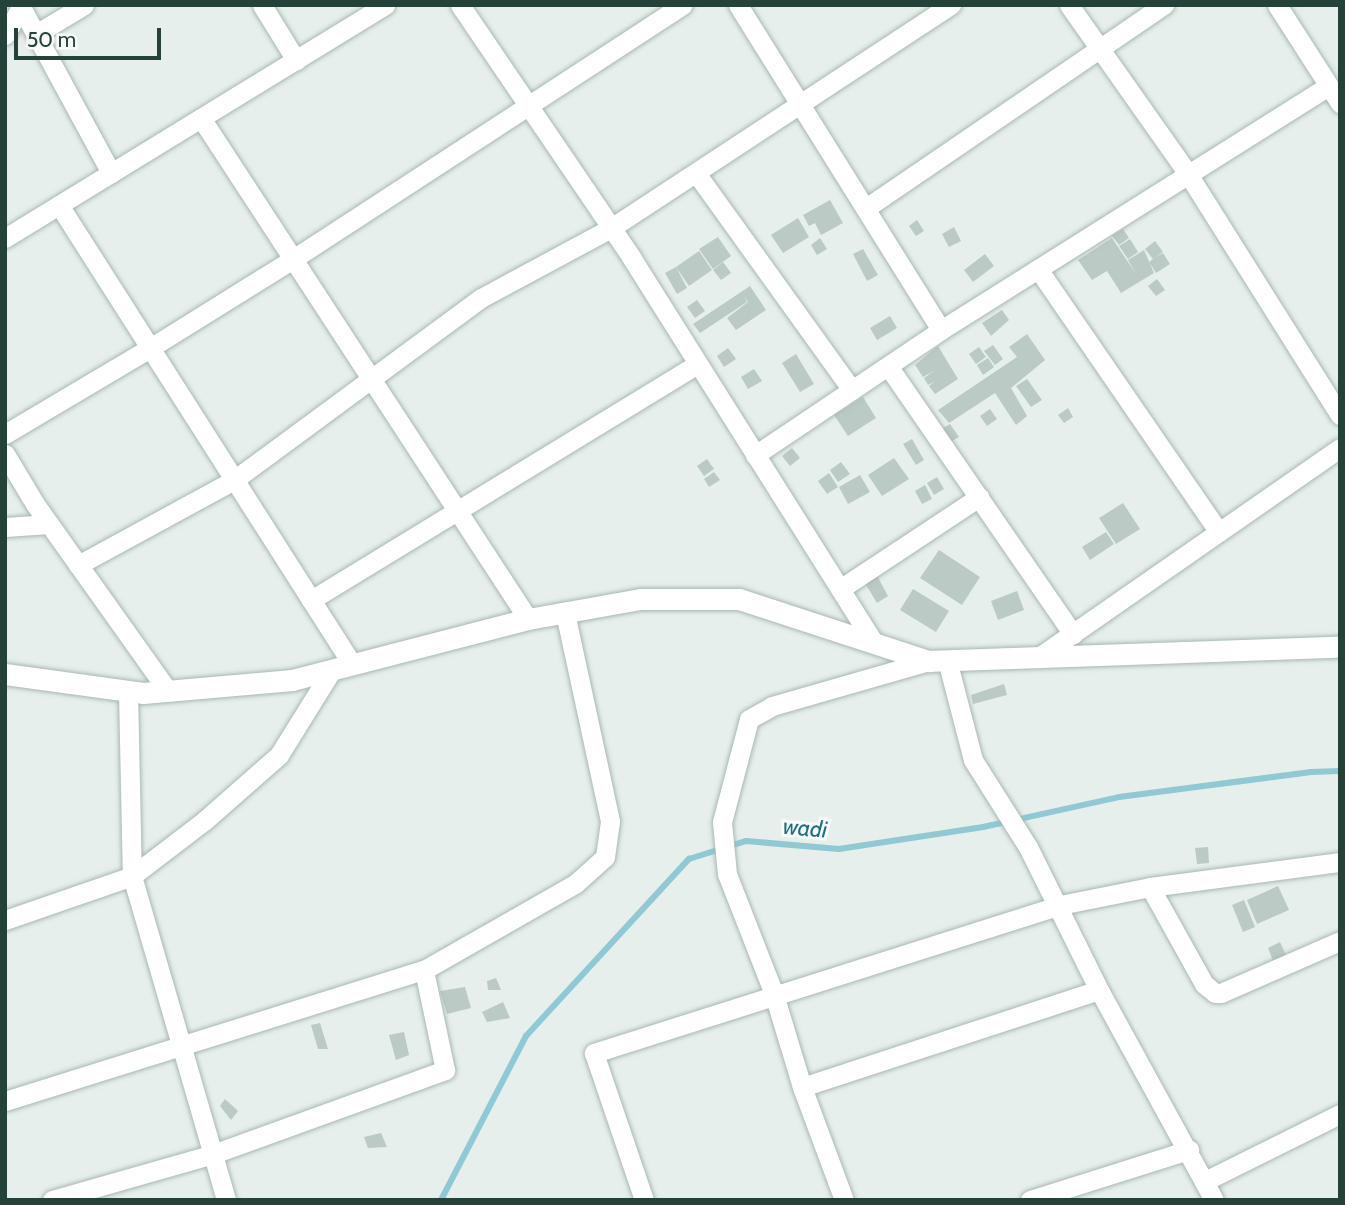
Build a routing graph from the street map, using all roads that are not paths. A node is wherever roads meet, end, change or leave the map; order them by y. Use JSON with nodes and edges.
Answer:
{"nodes":[{"id":1,"x":84,"y":5,"type":"edge"},
{"id":2,"x":262,"y":5,"type":"edge"},
{"id":3,"x":385,"y":5,"type":"edge"},
{"id":4,"x":460,"y":5,"type":"edge"},
{"id":5,"x":682,"y":5,"type":"edge"},
{"id":6,"x":738,"y":5,"type":"edge"},
{"id":7,"x":951,"y":5,"type":"edge"},
{"id":8,"x":1069,"y":5,"type":"edge"},
{"id":9,"x":1164,"y":5,"type":"edge"},
{"id":10,"x":1277,"y":5,"type":"edge"},
{"id":11,"x":21,"y":6,"type":"edge"},
{"id":12,"x":36,"y":34,"type":"junction"},
{"id":13,"x":5,"y":35,"type":"edge"},
{"id":14,"x":1100,"y":49,"type":"junction"},
{"id":15,"x":296,"y":60,"type":"junction"},
{"id":16,"x":1328,"y":86,"type":"junction"},
{"id":17,"x":1340,"y":103,"type":"edge"},
{"id":18,"x":528,"y":106,"type":"junction"},
{"id":19,"x":802,"y":106,"type":"junction"},
{"id":20,"x":201,"y":118,"type":"junction"},
{"id":21,"x":111,"y":173,"type":"junction"},
{"id":22,"x":696,"y":173,"type":"junction"},
{"id":23,"x":1188,"y":174,"type":"junction"},
{"id":24,"x":59,"y":205,"type":"junction"},
{"id":25,"x":866,"y":208,"type":"junction"},
{"id":26,"x":611,"y":228,"type":"junction"},
{"id":27,"x":5,"y":238,"type":"edge"},
{"id":28,"x":293,"y":259,"type":"junction"},
{"id":29,"x":1038,"y":269,"type":"junction"},
{"id":30,"x":941,"y":330,"type":"junction"},
{"id":31,"x":150,"y":348,"type":"junction"},
{"id":32,"x":698,"y":364,"type":"junction"},
{"id":33,"x":888,"y":366,"type":"junction"},
{"id":34,"x":372,"y":381,"type":"junction"},
{"id":35,"x":852,"y":390,"type":"junction"},
{"id":36,"x":1340,"y":415,"type":"edge"},
{"id":37,"x":5,"y":434,"type":"edge"},
{"id":38,"x":1340,"y":448,"type":"edge"},
{"id":39,"x":5,"y":454,"type":"edge"},
{"id":40,"x":755,"y":454,"type":"junction"},
{"id":41,"x":234,"y":480,"type":"junction"},
{"id":42,"x":979,"y":497,"type":"junction"},
{"id":43,"x":458,"y":511,"type":"junction"},
{"id":44,"x":49,"y":524,"type":"junction"},
{"id":45,"x":5,"y":527,"type":"edge"},
{"id":46,"x":1219,"y":532,"type":"junction"},
{"id":47,"x":78,"y":565,"type":"junction"},
{"id":48,"x":840,"y":589,"type":"junction"},
{"id":49,"x":311,"y":600,"type":"junction"},
{"id":50,"x":565,"y":612,"type":"junction"},
{"id":51,"x":528,"y":619,"type":"junction"},
{"id":52,"x":1073,"y":634,"type":"junction"},
{"id":53,"x":873,"y":642,"type":"junction"},
{"id":54,"x":1340,"y":647,"type":"edge"},
{"id":55,"x":1039,"y":657,"type":"junction"},
{"id":56,"x":938,"y":660,"type":"junction"},
{"id":57,"x":342,"y":667,"type":"junction"},
{"id":58,"x":5,"y":674,"type":"edge"},
{"id":59,"x":167,"y":690,"type":"junction"},
{"id":60,"x":135,"y":692,"type":"junction"},
{"id":61,"x":1340,"y":862,"type":"edge"},
{"id":62,"x":132,"y":876,"type":"junction"},
{"id":63,"x":1150,"y":887,"type":"junction"},
{"id":64,"x":1060,"y":905,"type":"junction"},
{"id":65,"x":5,"y":920,"type":"edge"},
{"id":66,"x":1340,"y":941,"type":"edge"},
{"id":67,"x":424,"y":970,"type":"junction"},
{"id":68,"x":1099,"y":990,"type":"junction"},
{"id":69,"x":774,"y":994,"type":"junction"},
{"id":70,"x":183,"y":1047,"type":"junction"},
{"id":71,"x":802,"y":1087,"type":"junction"},
{"id":72,"x":5,"y":1101,"type":"edge"},
{"id":73,"x":1340,"y":1114,"type":"edge"},
{"id":74,"x":1189,"y":1150,"type":"junction"},
{"id":75,"x":213,"y":1154,"type":"junction"},
{"id":76,"x":1205,"y":1181,"type":"junction"},
{"id":77,"x":52,"y":1200,"type":"edge"},
{"id":78,"x":226,"y":1200,"type":"edge"},
{"id":79,"x":644,"y":1200,"type":"edge"},
{"id":80,"x":844,"y":1200,"type":"edge"},
{"id":81,"x":1030,"y":1200,"type":"edge"},
{"id":82,"x":1214,"y":1200,"type":"edge"}],
"edges":[{"from":1,"to":12,"type":"street"},
{"from":2,"to":15,"type":"street"},
{"from":3,"to":15,"type":"street"},
{"from":4,"to":18,"type":"street"},
{"from":5,"to":18,"type":"street"},
{"from":6,"to":19,"type":"street"},
{"from":7,"to":19,"type":"street"},
{"from":8,"to":14,"type":"street"},
{"from":9,"to":14,"type":"street"},
{"from":10,"to":16,"type":"street"},
{"from":11,"to":12,"type":"street"},
{"from":11,"to":13,"type":"street"},
{"from":12,"to":21,"type":"street"},
{"from":14,"to":23,"type":"street"},
{"from":14,"to":25,"type":"street"},
{"from":15,"to":20,"type":"street"},
{"from":16,"to":17,"type":"street"},
{"from":16,"to":23,"type":"street"},
{"from":18,"to":26,"type":"street"},
{"from":18,"to":28,"type":"street"},
{"from":19,"to":22,"type":"street"},
{"from":19,"to":25,"type":"street"},
{"from":20,"to":21,"type":"street"},
{"from":20,"to":28,"type":"street"},
{"from":21,"to":24,"type":"street"},
{"from":22,"to":26,"type":"street"},
{"from":22,"to":35,"type":"street"},
{"from":23,"to":29,"type":"street"},
{"from":23,"to":36,"type":"street"},
{"from":24,"to":27,"type":"street"},
{"from":24,"to":31,"type":"street"},
{"from":25,"to":30,"type":"street"},
{"from":26,"to":32,"type":"street"},
{"from":26,"to":34,"type":"street"},
{"from":28,"to":31,"type":"street"},
{"from":28,"to":34,"type":"street"},
{"from":29,"to":30,"type":"street"},
{"from":29,"to":46,"type":"street"},
{"from":30,"to":33,"type":"street"},
{"from":31,"to":37,"type":"street"},
{"from":31,"to":41,"type":"street"},
{"from":32,"to":40,"type":"street"},
{"from":32,"to":43,"type":"street"},
{"from":33,"to":35,"type":"street"},
{"from":33,"to":42,"type":"street"},
{"from":34,"to":41,"type":"street"},
{"from":34,"to":43,"type":"street"},
{"from":35,"to":40,"type":"street"},
{"from":38,"to":46,"type":"street"},
{"from":39,"to":44,"type":"street"},
{"from":40,"to":48,"type":"street"},
{"from":41,"to":47,"type":"street"},
{"from":41,"to":49,"type":"street"},
{"from":42,"to":48,"type":"street"},
{"from":42,"to":52,"type":"street"},
{"from":43,"to":49,"type":"street"},
{"from":43,"to":51,"type":"street"},
{"from":44,"to":45,"type":"street"},
{"from":44,"to":47,"type":"street"},
{"from":46,"to":52,"type":"street"},
{"from":47,"to":59,"type":"street"},
{"from":48,"to":53,"type":"street"},
{"from":49,"to":57,"type":"street"},
{"from":50,"to":51,"type":"street"},
{"from":50,"to":53,"type":"street"},
{"from":50,"to":67,"type":"street"},
{"from":51,"to":57,"type":"street"},
{"from":52,"to":55,"type":"street"},
{"from":53,"to":56,"type":"street"},
{"from":54,"to":55,"type":"street"},
{"from":55,"to":56,"type":"street"},
{"from":56,"to":64,"type":"street"},
{"from":56,"to":69,"type":"street"},
{"from":57,"to":59,"type":"street"},
{"from":57,"to":62,"type":"street"},
{"from":58,"to":60,"type":"street"},
{"from":59,"to":60,"type":"street"},
{"from":60,"to":62,"type":"street"},
{"from":61,"to":63,"type":"street"},
{"from":62,"to":65,"type":"street"},
{"from":62,"to":70,"type":"street"},
{"from":63,"to":64,"type":"street"},
{"from":63,"to":66,"type":"street"},
{"from":64,"to":68,"type":"street"},
{"from":64,"to":69,"type":"street"},
{"from":67,"to":70,"type":"street"},
{"from":67,"to":75,"type":"street"},
{"from":68,"to":71,"type":"street"},
{"from":68,"to":74,"type":"street"},
{"from":69,"to":71,"type":"street"},
{"from":69,"to":79,"type":"street"},
{"from":70,"to":72,"type":"street"},
{"from":70,"to":75,"type":"street"},
{"from":71,"to":80,"type":"street"},
{"from":73,"to":76,"type":"street"},
{"from":74,"to":76,"type":"street"},
{"from":74,"to":81,"type":"street"},
{"from":75,"to":77,"type":"street"},
{"from":75,"to":78,"type":"street"},
{"from":76,"to":82,"type":"street"}]}
